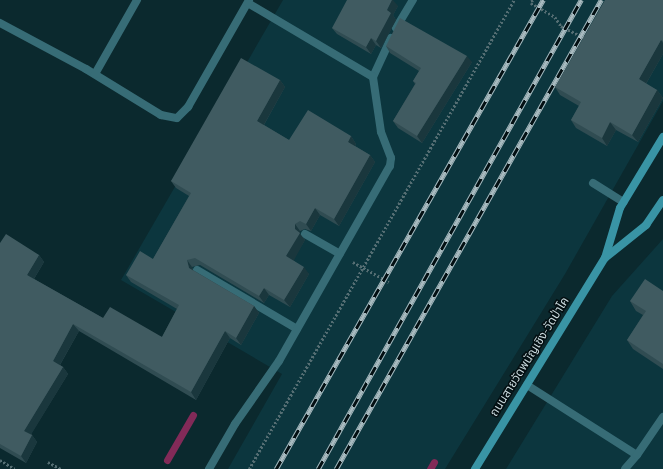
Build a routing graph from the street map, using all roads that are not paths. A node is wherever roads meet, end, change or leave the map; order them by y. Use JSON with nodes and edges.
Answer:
{"nodes":[{"id":1,"x":137,"y":0,"type":"edge"},
{"id":2,"x":413,"y":0,"type":"edge"},
{"id":3,"x":249,"y":2,"type":"edge"},
{"id":4,"x":0,"y":24,"type":"edge"},
{"id":5,"x":95,"y":74,"type":"junction"},
{"id":6,"x":373,"y":77,"type":"junction"},
{"id":7,"x":663,"y":137,"type":"edge"},
{"id":8,"x":593,"y":183,"type":"dead end"},
{"id":9,"x":663,"y":200,"type":"edge"},
{"id":10,"x":623,"y":202,"type":"junction"},
{"id":11,"x":305,"y":234,"type":"edge"},
{"id":12,"x":340,"y":254,"type":"junction"},
{"id":13,"x":605,"y":258,"type":"junction"},
{"id":14,"x":197,"y":270,"type":"edge"},
{"id":15,"x":298,"y":329,"type":"junction"},
{"id":16,"x":527,"y":384,"type":"junction"},
{"id":17,"x":663,"y":417,"type":"edge"},
{"id":18,"x":636,"y":455,"type":"junction"},
{"id":19,"x":209,"y":469,"type":"edge"},
{"id":20,"x":475,"y":469,"type":"edge"},
{"id":21,"x":625,"y":469,"type":"edge"}],
"edges":[{"from":1,"to":5,"type":"street"},
{"from":2,"to":6,"type":"street"},
{"from":3,"to":5,"type":"street"},
{"from":3,"to":6,"type":"street"},
{"from":4,"to":5,"type":"street"},
{"from":6,"to":12,"type":"street"},
{"from":7,"to":10,"type":"main road","name":"ถนนสายวัดพนัญเชิง-วัดป่าโค"},
{"from":8,"to":10,"type":"street"},
{"from":9,"to":13,"type":"main road","name":"ถนนสายวัดพนัญเชิง-วัดป่าโค"},
{"from":10,"to":13,"type":"main road","name":"ถนนสายวัดพนัญเชิง-วัดป่าโค"},
{"from":11,"to":12,"type":"street"},
{"from":12,"to":15,"type":"street"},
{"from":13,"to":16,"type":"main road","name":"ถนนสายวัดพนัญเชิง-วัดป่าโค"},
{"from":14,"to":15,"type":"street"},
{"from":15,"to":19,"type":"street"},
{"from":16,"to":18,"type":"street"},
{"from":16,"to":20,"type":"main road","name":"ถนนสายวัดพนัญเชิง-วัดป่าโค"},
{"from":17,"to":18,"type":"street"},
{"from":18,"to":21,"type":"street"}]}
